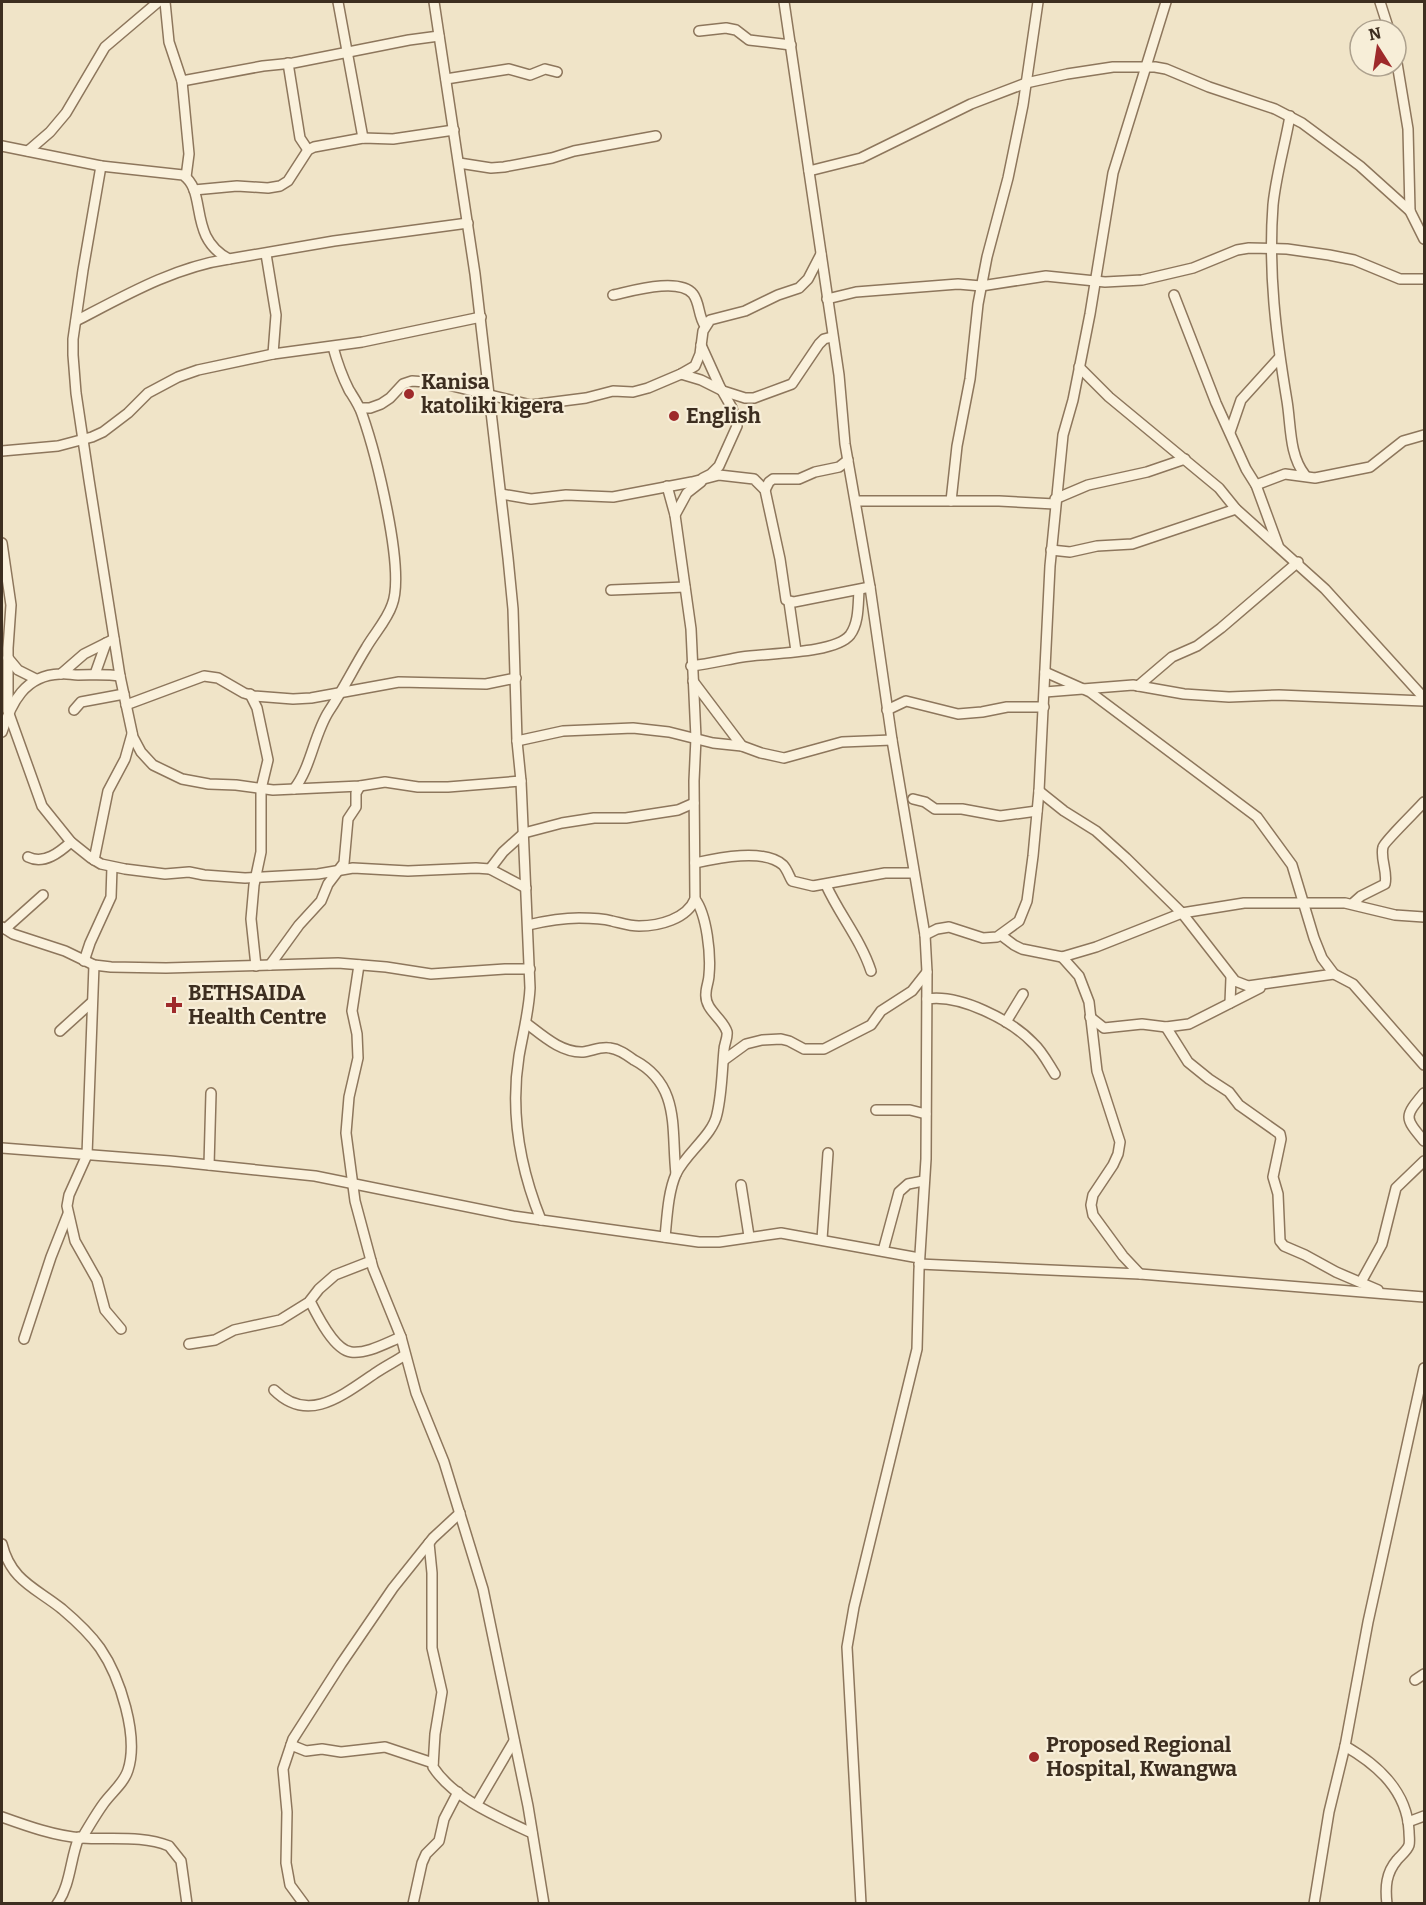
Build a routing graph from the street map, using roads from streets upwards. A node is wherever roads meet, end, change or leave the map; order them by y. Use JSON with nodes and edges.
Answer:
{"nodes":[{"id":1,"x":158,"y":2,"type":"edge"},
{"id":2,"x":165,"y":2,"type":"edge"},
{"id":3,"x":338,"y":2,"type":"edge"},
{"id":4,"x":434,"y":2,"type":"edge"},
{"id":5,"x":784,"y":2,"type":"edge"},
{"id":6,"x":1038,"y":2,"type":"edge"},
{"id":7,"x":1167,"y":2,"type":"edge"},
{"id":8,"x":1380,"y":2,"type":"edge"},
{"id":9,"x":1385,"y":18,"type":"edge"},
{"id":10,"x":699,"y":31,"type":"dead end"},
{"id":11,"x":440,"y":36,"type":"junction"},
{"id":12,"x":791,"y":45,"type":"junction"},
{"id":13,"x":347,"y":51,"type":"junction"},
{"id":14,"x":288,"y":63,"type":"junction"},
{"id":15,"x":1146,"y":66,"type":"junction"},
{"id":16,"x":557,"y":72,"type":"dead end"},
{"id":17,"x":1400,"y":78,"type":"edge"},
{"id":18,"x":446,"y":79,"type":"junction"},
{"id":19,"x":182,"y":81,"type":"junction"},
{"id":20,"x":1026,"y":83,"type":"junction"},
{"id":21,"x":1290,"y":116,"type":"junction"},
{"id":22,"x":454,"y":130,"type":"junction"},
{"id":23,"x":656,"y":136,"type":"dead end"},
{"id":24,"x":363,"y":138,"type":"junction"},
{"id":25,"x":2,"y":146,"type":"edge"},
{"id":26,"x":308,"y":150,"type":"junction"},
{"id":27,"x":28,"y":151,"type":"junction"},
{"id":28,"x":459,"y":163,"type":"junction"},
{"id":29,"x":101,"y":166,"type":"junction"},
{"id":30,"x":809,"y":171,"type":"junction"},
{"id":31,"x":186,"y":177,"type":"junction"},
{"id":32,"x":194,"y":190,"type":"junction"},
{"id":33,"x":1410,"y":211,"type":"junction"},
{"id":34,"x":468,"y":223,"type":"junction"},
{"id":35,"x":1425,"y":239,"type":"edge"},
{"id":36,"x":1272,"y":248,"type":"junction"},
{"id":37,"x":266,"y":254,"type":"junction"},
{"id":38,"x":821,"y":254,"type":"junction"},
{"id":39,"x":229,"y":259,"type":"junction"},
{"id":40,"x":1425,"y":279,"type":"edge"},
{"id":41,"x":1096,"y":280,"type":"junction"},
{"id":42,"x":981,"y":286,"type":"junction"},
{"id":43,"x":613,"y":295,"type":"dead end"},
{"id":44,"x":1174,"y":296,"type":"dead end"},
{"id":45,"x":827,"y":299,"type":"junction"},
{"id":46,"x":481,"y":317,"type":"junction"},
{"id":47,"x":76,"y":321,"type":"junction"},
{"id":48,"x":705,"y":326,"type":"junction"},
{"id":49,"x":832,"y":337,"type":"junction"},
{"id":50,"x":701,"y":345,"type":"junction"},
{"id":51,"x":333,"y":347,"type":"junction"},
{"id":52,"x":273,"y":354,"type":"junction"},
{"id":53,"x":1279,"y":358,"type":"junction"},
{"id":54,"x":1079,"y":367,"type":"junction"},
{"id":55,"x":681,"y":374,"type":"junction"},
{"id":56,"x":723,"y":391,"type":"junction"},
{"id":57,"x":489,"y":395,"type":"junction"},
{"id":58,"x":360,"y":408,"type":"junction"},
{"id":59,"x":1230,"y":432,"type":"junction"},
{"id":60,"x":1425,"y":435,"type":"edge"},
{"id":61,"x":83,"y":441,"type":"junction"},
{"id":62,"x":2,"y":451,"type":"edge"},
{"id":63,"x":1185,"y":459,"type":"junction"},
{"id":64,"x":848,"y":460,"type":"junction"},
{"id":65,"x":1305,"y":475,"type":"junction"},
{"id":66,"x":703,"y":478,"type":"junction"},
{"id":67,"x":1256,"y":485,"type":"junction"},
{"id":68,"x":666,"y":486,"type":"junction"},
{"id":69,"x":765,"y":490,"type":"junction"},
{"id":70,"x":501,"y":494,"type":"junction"},
{"id":71,"x":856,"y":501,"type":"junction"},
{"id":72,"x":951,"y":501,"type":"junction"},
{"id":73,"x":1055,"y":501,"type":"junction"},
{"id":74,"x":1236,"y":508,"type":"junction"},
{"id":75,"x":675,"y":515,"type":"junction"},
{"id":76,"x":2,"y":543,"type":"edge"},
{"id":77,"x":1280,"y":549,"type":"junction"},
{"id":78,"x":1051,"y":550,"type":"junction"},
{"id":79,"x":1298,"y":562,"type":"junction"},
{"id":80,"x":685,"y":587,"type":"junction"},
{"id":81,"x":870,"y":587,"type":"junction"},
{"id":82,"x":611,"y":590,"type":"dead end"},
{"id":83,"x":859,"y":590,"type":"junction"},
{"id":84,"x":789,"y":602,"type":"junction"},
{"id":85,"x":110,"y":641,"type":"junction"},
{"id":86,"x":796,"y":651,"type":"junction"},
{"id":87,"x":8,"y":658,"type":"junction"},
{"id":88,"x":691,"y":666,"type":"junction"},
{"id":89,"x":1045,"y":672,"type":"junction"},
{"id":90,"x":61,"y":674,"type":"junction"},
{"id":91,"x":95,"y":674,"type":"junction"},
{"id":92,"x":120,"y":676,"type":"junction"},
{"id":93,"x":516,"y":678,"type":"junction"},
{"id":94,"x":36,"y":679,"type":"junction"},
{"id":95,"x":692,"y":681,"type":"junction"},
{"id":96,"x":1138,"y":686,"type":"junction"},
{"id":97,"x":1084,"y":688,"type":"junction"},
{"id":98,"x":343,"y":691,"type":"junction"},
{"id":99,"x":1045,"y":692,"type":"junction"},
{"id":100,"x":124,"y":694,"type":"junction"},
{"id":101,"x":250,"y":694,"type":"junction"},
{"id":102,"x":1425,"y":699,"type":"edge"},
{"id":103,"x":126,"y":705,"type":"junction"},
{"id":104,"x":1044,"y":707,"type":"junction"},
{"id":105,"x":74,"y":710,"type":"dead end"},
{"id":106,"x":887,"y":710,"type":"junction"},
{"id":107,"x":8,"y":711,"type":"junction"},
{"id":108,"x":2,"y":732,"type":"edge"},
{"id":109,"x":132,"y":734,"type":"junction"},
{"id":110,"x":696,"y":738,"type":"junction"},
{"id":111,"x":892,"y":740,"type":"junction"},
{"id":112,"x":517,"y":741,"type":"junction"},
{"id":113,"x":742,"y":746,"type":"junction"},
{"id":114,"x":521,"y":780,"type":"junction"},
{"id":115,"x":360,"y":786,"type":"junction"},
{"id":116,"x":261,"y":789,"type":"junction"},
{"id":117,"x":294,"y":789,"type":"junction"},
{"id":118,"x":1039,"y":791,"type":"junction"},
{"id":119,"x":913,"y":800,"type":"dead end"},
{"id":120,"x":694,"y":802,"type":"junction"},
{"id":121,"x":1425,"y":802,"type":"edge"},
{"id":122,"x":1037,"y":811,"type":"junction"},
{"id":123,"x":524,"y":833,"type":"junction"},
{"id":124,"x":71,"y":842,"type":"junction"},
{"id":125,"x":28,"y":857,"type":"dead end"},
{"id":126,"x":94,"y":860,"type":"junction"},
{"id":127,"x":695,"y":863,"type":"junction"},
{"id":128,"x":112,"y":867,"type":"junction"},
{"id":129,"x":490,"y":869,"type":"junction"},
{"id":130,"x":340,"y":870,"type":"junction"},
{"id":131,"x":914,"y":873,"type":"junction"},
{"id":132,"x":256,"y":877,"type":"junction"},
{"id":133,"x":826,"y":885,"type":"junction"},
{"id":134,"x":526,"y":888,"type":"junction"},
{"id":135,"x":43,"y":895,"type":"dead end"},
{"id":136,"x":695,"y":899,"type":"junction"},
{"id":137,"x":1302,"y":902,"type":"junction"},
{"id":138,"x":1352,"y":904,"type":"junction"},
{"id":139,"x":1182,"y":913,"type":"junction"},
{"id":140,"x":1425,"y":916,"type":"edge"},
{"id":141,"x":528,"y":925,"type":"junction"},
{"id":142,"x":3,"y":928,"type":"edge"},
{"id":143,"x":925,"y":935,"type":"junction"},
{"id":144,"x":1002,"y":936,"type":"junction"},
{"id":145,"x":1062,"y":957,"type":"junction"},
{"id":146,"x":84,"y":961,"type":"junction"},
{"id":147,"x":94,"y":965,"type":"junction"},
{"id":148,"x":270,"y":965,"type":"junction"},
{"id":149,"x":359,"y":965,"type":"junction"},
{"id":150,"x":256,"y":966,"type":"junction"},
{"id":151,"x":530,"y":969,"type":"junction"},
{"id":152,"x":871,"y":971,"type":"dead end"},
{"id":153,"x":927,"y":972,"type":"junction"},
{"id":154,"x":1334,"y":974,"type":"junction"},
{"id":155,"x":1231,"y":978,"type":"junction"},
{"id":156,"x":1266,"y":985,"type":"junction"},
{"id":157,"x":1023,"y":994,"type":"dead end"},
{"id":158,"x":927,"y":999,"type":"junction"},
{"id":159,"x":92,"y":1002,"type":"junction"},
{"id":160,"x":1230,"y":1003,"type":"junction"},
{"id":161,"x":1090,"y":1017,"type":"junction"},
{"id":162,"x":1006,"y":1022,"type":"junction"},
{"id":163,"x":526,"y":1023,"type":"junction"},
{"id":164,"x":1103,"y":1027,"type":"junction"},
{"id":165,"x":1166,"y":1027,"type":"junction"},
{"id":166,"x":1092,"y":1030,"type":"junction"},
{"id":167,"x":60,"y":1031,"type":"dead end"},
{"id":168,"x":724,"y":1060,"type":"junction"},
{"id":169,"x":1425,"y":1065,"type":"edge"},
{"id":170,"x":1055,"y":1074,"type":"dead end"},
{"id":171,"x":211,"y":1093,"type":"dead end"},
{"id":172,"x":1425,"y":1093,"type":"edge"},
{"id":173,"x":876,"y":1110,"type":"dead end"},
{"id":174,"x":926,"y":1114,"type":"junction"},
{"id":175,"x":1425,"y":1141,"type":"edge"},
{"id":176,"x":2,"y":1148,"type":"edge"},
{"id":177,"x":828,"y":1153,"type":"dead end"},
{"id":178,"x":87,"y":1155,"type":"junction"},
{"id":179,"x":1425,"y":1161,"type":"edge"},
{"id":180,"x":209,"y":1165,"type":"junction"},
{"id":181,"x":676,"y":1174,"type":"junction"},
{"id":182,"x":923,"y":1181,"type":"junction"},
{"id":183,"x":353,"y":1185,"type":"junction"},
{"id":184,"x":741,"y":1185,"type":"dead end"},
{"id":185,"x":68,"y":1215,"type":"junction"},
{"id":186,"x":541,"y":1220,"type":"junction"},
{"id":187,"x":749,"y":1236,"type":"junction"},
{"id":188,"x":665,"y":1237,"type":"junction"},
{"id":189,"x":822,"y":1239,"type":"junction"},
{"id":190,"x":883,"y":1251,"type":"junction"},
{"id":191,"x":371,"y":1261,"type":"junction"},
{"id":192,"x":919,"y":1261,"type":"junction"},
{"id":193,"x":1140,"y":1274,"type":"junction"},
{"id":194,"x":1360,"y":1282,"type":"junction"},
{"id":195,"x":1383,"y":1292,"type":"junction"},
{"id":196,"x":1425,"y":1297,"type":"edge"},
{"id":197,"x":310,"y":1301,"type":"junction"},
{"id":198,"x":121,"y":1329,"type":"dead end"},
{"id":199,"x":401,"y":1337,"type":"junction"},
{"id":200,"x":24,"y":1339,"type":"dead end"},
{"id":201,"x":189,"y":1344,"type":"dead end"},
{"id":202,"x":405,"y":1355,"type":"junction"},
{"id":203,"x":1425,"y":1368,"type":"edge"},
{"id":204,"x":273,"y":1390,"type":"dead end"},
{"id":205,"x":460,"y":1513,"type":"junction"},
{"id":206,"x":429,"y":1543,"type":"junction"},
{"id":207,"x":2,"y":1545,"type":"edge"},
{"id":208,"x":1425,"y":1674,"type":"edge"},
{"id":209,"x":1415,"y":1680,"type":"dead end"},
{"id":210,"x":514,"y":1741,"type":"junction"},
{"id":211,"x":291,"y":1745,"type":"junction"},
{"id":212,"x":1345,"y":1746,"type":"junction"},
{"id":213,"x":432,"y":1763,"type":"junction"},
{"id":214,"x":458,"y":1792,"type":"junction"},
{"id":215,"x":477,"y":1804,"type":"junction"},
{"id":216,"x":1425,"y":1816,"type":"edge"},
{"id":217,"x":2,"y":1817,"type":"edge"},
{"id":218,"x":1408,"y":1822,"type":"junction"},
{"id":219,"x":532,"y":1833,"type":"junction"},
{"id":220,"x":80,"y":1837,"type":"junction"},
{"id":221,"x":57,"y":1904,"type":"edge"},
{"id":222,"x":187,"y":1904,"type":"edge"},
{"id":223,"x":304,"y":1904,"type":"edge"},
{"id":224,"x":413,"y":1904,"type":"edge"},
{"id":225,"x":544,"y":1904,"type":"edge"},
{"id":226,"x":861,"y":1904,"type":"edge"},
{"id":227,"x":1314,"y":1904,"type":"edge"},
{"id":228,"x":1387,"y":1904,"type":"edge"}],
"edges":[{"from":1,"to":27,"type":"street"},
{"from":2,"to":19,"type":"street"},
{"from":3,"to":13,"type":"street"},
{"from":4,"to":11,"type":"street"},
{"from":5,"to":12,"type":"street"},
{"from":6,"to":20,"type":"street"},
{"from":7,"to":15,"type":"street"},
{"from":8,"to":9,"type":"street"},
{"from":10,"to":12,"type":"street"},
{"from":11,"to":13,"type":"street"},
{"from":11,"to":18,"type":"street"},
{"from":12,"to":30,"type":"street"},
{"from":13,"to":14,"type":"street"},
{"from":13,"to":24,"type":"street"},
{"from":14,"to":19,"type":"street"},
{"from":14,"to":26,"type":"street"},
{"from":15,"to":20,"type":"street"},
{"from":15,"to":21,"type":"street"},
{"from":15,"to":41,"type":"street"},
{"from":16,"to":18,"type":"street"},
{"from":17,"to":33,"type":"street"},
{"from":18,"to":22,"type":"street"},
{"from":19,"to":31,"type":"street"},
{"from":20,"to":30,"type":"street"},
{"from":20,"to":42,"type":"street"},
{"from":21,"to":33,"type":"street"},
{"from":21,"to":36,"type":"street"},
{"from":22,"to":24,"type":"street"},
{"from":22,"to":28,"type":"street"},
{"from":23,"to":28,"type":"street"},
{"from":24,"to":26,"type":"street"},
{"from":25,"to":27,"type":"street"},
{"from":26,"to":32,"type":"street"},
{"from":27,"to":29,"type":"street"},
{"from":28,"to":34,"type":"street"},
{"from":29,"to":31,"type":"street"},
{"from":29,"to":47,"type":"street"},
{"from":30,"to":38,"type":"street"},
{"from":31,"to":32,"type":"street"},
{"from":32,"to":39,"type":"street"},
{"from":33,"to":35,"type":"street"},
{"from":34,"to":37,"type":"street"},
{"from":34,"to":46,"type":"street"},
{"from":36,"to":40,"type":"street"},
{"from":36,"to":41,"type":"street"},
{"from":36,"to":53,"type":"street"},
{"from":37,"to":39,"type":"street"},
{"from":37,"to":52,"type":"street"},
{"from":38,"to":45,"type":"street"},
{"from":38,"to":48,"type":"street"},
{"from":39,"to":47,"type":"street"},
{"from":41,"to":42,"type":"street"},
{"from":41,"to":54,"type":"street"},
{"from":42,"to":45,"type":"street"},
{"from":42,"to":72,"type":"street"},
{"from":43,"to":48,"type":"street"},
{"from":44,"to":59,"type":"street"},
{"from":45,"to":49,"type":"street"},
{"from":46,"to":51,"type":"street"},
{"from":46,"to":57,"type":"street"},
{"from":47,"to":61,"type":"street"},
{"from":48,"to":50,"type":"street"},
{"from":49,"to":56,"type":"street"},
{"from":49,"to":64,"type":"street"},
{"from":50,"to":55,"type":"street"},
{"from":50,"to":56,"type":"street"},
{"from":51,"to":52,"type":"street"},
{"from":51,"to":58,"type":"street"},
{"from":52,"to":61,"type":"street"},
{"from":53,"to":59,"type":"street"},
{"from":53,"to":65,"type":"street"},
{"from":54,"to":63,"type":"street"},
{"from":54,"to":73,"type":"street"},
{"from":55,"to":56,"type":"street"},
{"from":55,"to":57,"type":"street"},
{"from":56,"to":66,"type":"street"},
{"from":57,"to":58,"type":"street"},
{"from":57,"to":70,"type":"street"},
{"from":58,"to":98,"type":"street"},
{"from":59,"to":67,"type":"street"},
{"from":60,"to":65,"type":"street"},
{"from":61,"to":62,"type":"street"},
{"from":61,"to":85,"type":"street"},
{"from":63,"to":73,"type":"street"},
{"from":63,"to":74,"type":"street"},
{"from":64,"to":69,"type":"street"},
{"from":64,"to":71,"type":"street"},
{"from":65,"to":67,"type":"street"},
{"from":66,"to":68,"type":"street"},
{"from":66,"to":69,"type":"street"},
{"from":66,"to":75,"type":"street"},
{"from":67,"to":77,"type":"street"},
{"from":68,"to":70,"type":"street"},
{"from":68,"to":75,"type":"street"},
{"from":69,"to":84,"type":"street"},
{"from":70,"to":93,"type":"street"},
{"from":71,"to":72,"type":"street"},
{"from":71,"to":81,"type":"street"},
{"from":72,"to":73,"type":"street"},
{"from":73,"to":78,"type":"street"},
{"from":74,"to":77,"type":"street"},
{"from":74,"to":78,"type":"street"},
{"from":75,"to":80,"type":"street"},
{"from":76,"to":87,"type":"street"},
{"from":77,"to":79,"type":"street"},
{"from":78,"to":89,"type":"street"},
{"from":79,"to":96,"type":"street"},
{"from":79,"to":102,"type":"street"},
{"from":80,"to":82,"type":"street"},
{"from":80,"to":88,"type":"street"},
{"from":81,"to":83,"type":"street"},
{"from":81,"to":106,"type":"street"},
{"from":83,"to":84,"type":"street"},
{"from":83,"to":86,"type":"street"},
{"from":84,"to":86,"type":"street"},
{"from":85,"to":90,"type":"street"},
{"from":85,"to":91,"type":"street"},
{"from":85,"to":92,"type":"street"},
{"from":86,"to":88,"type":"street"},
{"from":87,"to":94,"type":"street"},
{"from":87,"to":107,"type":"street"},
{"from":88,"to":95,"type":"street"},
{"from":89,"to":97,"type":"street"},
{"from":89,"to":99,"type":"street"},
{"from":90,"to":91,"type":"street"},
{"from":90,"to":94,"type":"street"},
{"from":91,"to":92,"type":"street"},
{"from":92,"to":100,"type":"street"},
{"from":93,"to":98,"type":"street"},
{"from":93,"to":112,"type":"street"},
{"from":94,"to":107,"type":"street"},
{"from":95,"to":110,"type":"street"},
{"from":95,"to":113,"type":"street"},
{"from":96,"to":97,"type":"street"},
{"from":96,"to":102,"type":"street"},
{"from":97,"to":99,"type":"street"},
{"from":97,"to":137,"type":"street"},
{"from":98,"to":101,"type":"street"},
{"from":98,"to":117,"type":"street"},
{"from":99,"to":104,"type":"street"},
{"from":100,"to":103,"type":"street"},
{"from":100,"to":105,"type":"street"},
{"from":101,"to":103,"type":"street"},
{"from":101,"to":116,"type":"street"},
{"from":103,"to":109,"type":"street"},
{"from":104,"to":106,"type":"street"},
{"from":104,"to":118,"type":"street"},
{"from":106,"to":111,"type":"street"},
{"from":107,"to":108,"type":"street"},
{"from":107,"to":124,"type":"street"},
{"from":109,"to":116,"type":"street"},
{"from":109,"to":126,"type":"street"},
{"from":110,"to":112,"type":"street"},
{"from":110,"to":113,"type":"street"},
{"from":110,"to":120,"type":"street"},
{"from":111,"to":113,"type":"street"},
{"from":111,"to":131,"type":"street"},
{"from":112,"to":114,"type":"street"},
{"from":114,"to":115,"type":"street"},
{"from":114,"to":123,"type":"street"},
{"from":115,"to":117,"type":"street"},
{"from":115,"to":130,"type":"street"},
{"from":116,"to":117,"type":"street"},
{"from":116,"to":132,"type":"street"},
{"from":118,"to":122,"type":"street"},
{"from":118,"to":139,"type":"street"},
{"from":119,"to":122,"type":"street"},
{"from":120,"to":123,"type":"street"},
{"from":120,"to":127,"type":"street"},
{"from":121,"to":138,"type":"street"},
{"from":122,"to":144,"type":"street"},
{"from":123,"to":129,"type":"street"},
{"from":123,"to":134,"type":"street"},
{"from":124,"to":125,"type":"street"},
{"from":124,"to":126,"type":"street"},
{"from":126,"to":128,"type":"street"},
{"from":127,"to":133,"type":"street"},
{"from":127,"to":136,"type":"street"},
{"from":128,"to":132,"type":"street"},
{"from":128,"to":146,"type":"street"},
{"from":129,"to":130,"type":"street"},
{"from":129,"to":134,"type":"street"},
{"from":130,"to":132,"type":"street"},
{"from":130,"to":148,"type":"street"},
{"from":131,"to":133,"type":"street"},
{"from":131,"to":143,"type":"street"},
{"from":132,"to":150,"type":"street"},
{"from":133,"to":152,"type":"street"},
{"from":134,"to":141,"type":"street"},
{"from":135,"to":142,"type":"street"},
{"from":136,"to":141,"type":"street"},
{"from":136,"to":168,"type":"street"},
{"from":137,"to":138,"type":"street"},
{"from":137,"to":139,"type":"street"},
{"from":137,"to":154,"type":"street"},
{"from":138,"to":140,"type":"street"},
{"from":139,"to":145,"type":"street"},
{"from":139,"to":155,"type":"street"},
{"from":141,"to":151,"type":"street"},
{"from":142,"to":146,"type":"street"},
{"from":143,"to":144,"type":"street"},
{"from":143,"to":153,"type":"street"},
{"from":144,"to":145,"type":"street"},
{"from":145,"to":161,"type":"street"},
{"from":146,"to":147,"type":"street"},
{"from":147,"to":150,"type":"street"},
{"from":147,"to":159,"type":"street"},
{"from":148,"to":149,"type":"street"},
{"from":148,"to":150,"type":"street"},
{"from":149,"to":151,"type":"street"},
{"from":149,"to":183,"type":"street"},
{"from":151,"to":163,"type":"street"},
{"from":153,"to":158,"type":"street"},
{"from":153,"to":168,"type":"street"},
{"from":154,"to":156,"type":"street"},
{"from":154,"to":169,"type":"street"},
{"from":155,"to":156,"type":"street"},
{"from":155,"to":160,"type":"street"},
{"from":156,"to":160,"type":"street"},
{"from":157,"to":162,"type":"street"},
{"from":158,"to":162,"type":"street"},
{"from":158,"to":174,"type":"street"},
{"from":159,"to":167,"type":"street"},
{"from":159,"to":178,"type":"street"},
{"from":160,"to":165,"type":"street"},
{"from":161,"to":164,"type":"street"},
{"from":161,"to":166,"type":"street"},
{"from":162,"to":170,"type":"street"},
{"from":163,"to":181,"type":"street"},
{"from":163,"to":186,"type":"street"},
{"from":164,"to":165,"type":"street"},
{"from":164,"to":166,"type":"street"},
{"from":165,"to":194,"type":"street"},
{"from":166,"to":193,"type":"street"},
{"from":168,"to":181,"type":"street"},
{"from":171,"to":180,"type":"street"},
{"from":172,"to":175,"type":"street"},
{"from":173,"to":174,"type":"street"},
{"from":174,"to":182,"type":"street"},
{"from":176,"to":178,"type":"street"},
{"from":177,"to":189,"type":"street"},
{"from":178,"to":180,"type":"street"},
{"from":178,"to":185,"type":"street"},
{"from":179,"to":194,"type":"street"},
{"from":180,"to":183,"type":"street"},
{"from":181,"to":188,"type":"street"},
{"from":182,"to":190,"type":"street"},
{"from":182,"to":192,"type":"street"},
{"from":183,"to":186,"type":"street"},
{"from":183,"to":191,"type":"street"},
{"from":184,"to":187,"type":"street"},
{"from":185,"to":198,"type":"street"},
{"from":185,"to":200,"type":"street"},
{"from":186,"to":188,"type":"street"},
{"from":187,"to":188,"type":"street"},
{"from":187,"to":189,"type":"street"},
{"from":189,"to":190,"type":"street"},
{"from":190,"to":192,"type":"street"},
{"from":191,"to":197,"type":"street"},
{"from":191,"to":199,"type":"street"},
{"from":192,"to":193,"type":"street"},
{"from":192,"to":226,"type":"street"},
{"from":193,"to":195,"type":"street"},
{"from":194,"to":195,"type":"street"},
{"from":195,"to":196,"type":"street"},
{"from":197,"to":199,"type":"street"},
{"from":197,"to":201,"type":"street"},
{"from":199,"to":202,"type":"street"},
{"from":202,"to":204,"type":"street"},
{"from":202,"to":205,"type":"street"},
{"from":203,"to":212,"type":"street"},
{"from":205,"to":206,"type":"street"},
{"from":205,"to":210,"type":"street"},
{"from":206,"to":211,"type":"street"},
{"from":206,"to":213,"type":"street"},
{"from":207,"to":220,"type":"street"},
{"from":208,"to":209,"type":"street"},
{"from":210,"to":215,"type":"street"},
{"from":210,"to":219,"type":"street"},
{"from":211,"to":213,"type":"street"},
{"from":211,"to":223,"type":"street"},
{"from":212,"to":218,"type":"street"},
{"from":212,"to":227,"type":"street"},
{"from":213,"to":214,"type":"street"},
{"from":214,"to":215,"type":"street"},
{"from":214,"to":224,"type":"street"},
{"from":215,"to":219,"type":"street"},
{"from":216,"to":218,"type":"street"},
{"from":217,"to":220,"type":"street"},
{"from":218,"to":228,"type":"street"},
{"from":219,"to":225,"type":"street"},
{"from":220,"to":221,"type":"street"},
{"from":220,"to":222,"type":"street"}]}
